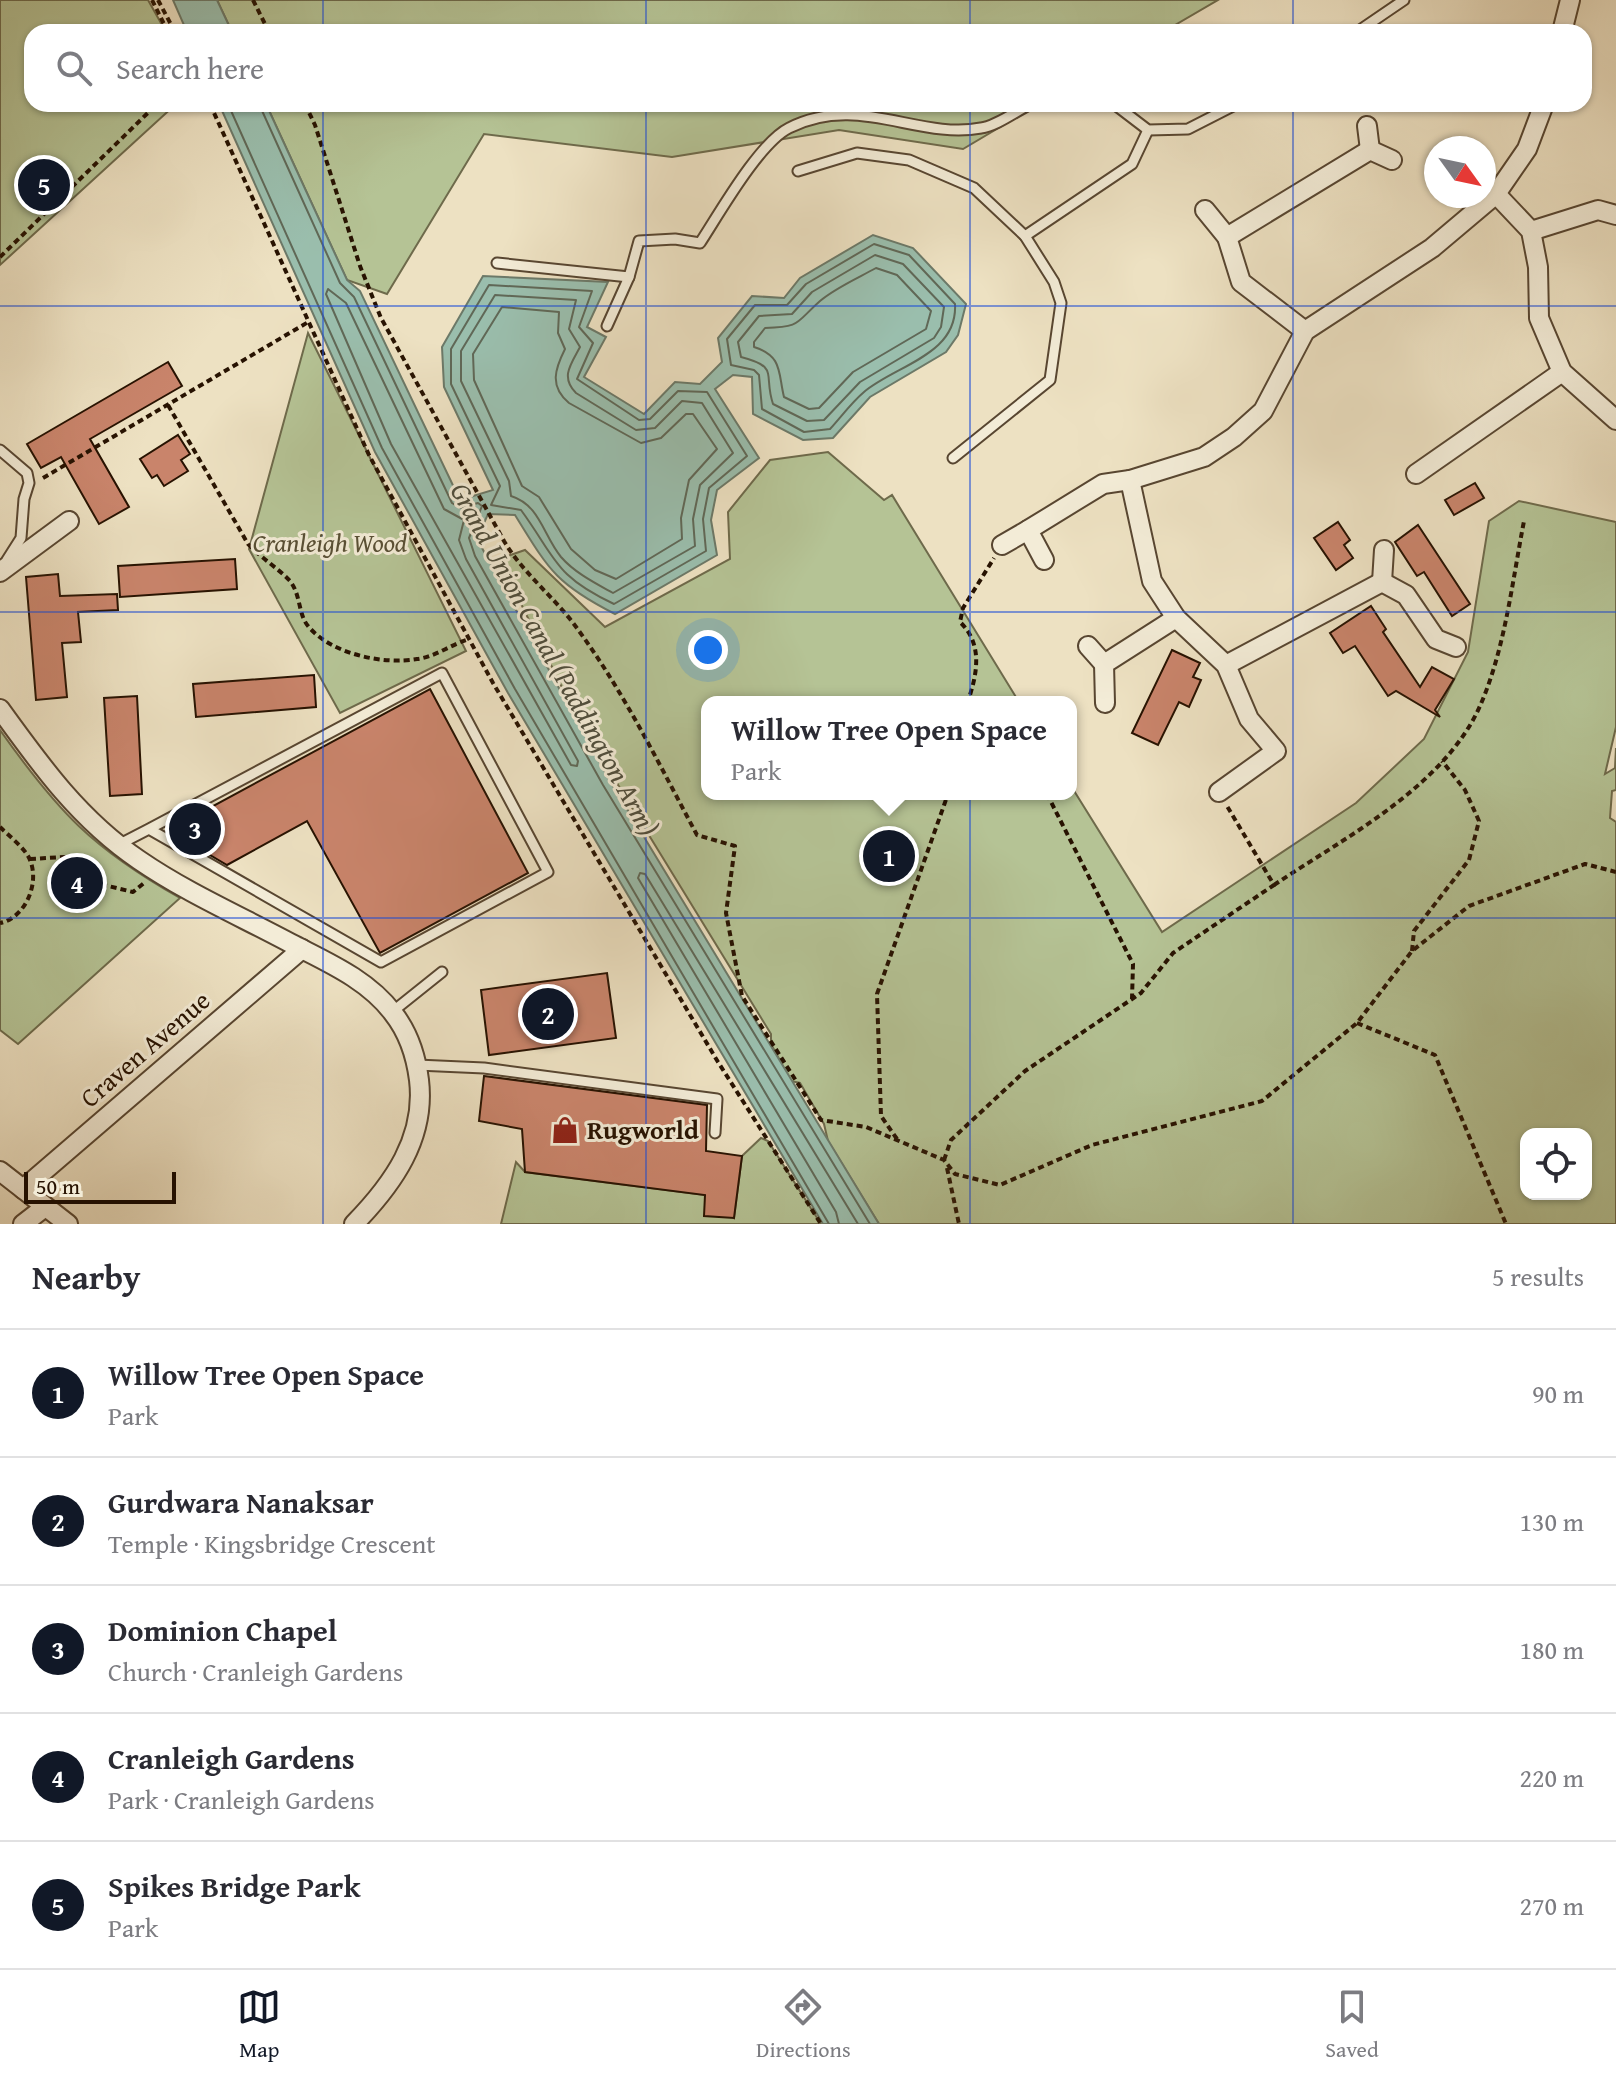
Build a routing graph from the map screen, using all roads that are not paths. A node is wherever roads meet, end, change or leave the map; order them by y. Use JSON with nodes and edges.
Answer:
{"nodes":[{"id":1,"x":1404,"y":0,"type":"edge"},
{"id":2,"x":1570,"y":0,"type":"edge"},
{"id":3,"x":1369,"y":24,"type":"edge"},
{"id":4,"x":1564,"y":24,"type":"edge"},
{"id":5,"x":1015,"y":112,"type":"edge"},
{"id":6,"x":1124,"y":112,"type":"edge"},
{"id":7,"x":1221,"y":112,"type":"edge"},
{"id":8,"x":1541,"y":112,"type":"edge"},
{"id":9,"x":1367,"y":126,"type":"dead end"},
{"id":10,"x":1148,"y":130,"type":"junction"},
{"id":11,"x":1370,"y":150,"type":"junction"},
{"id":12,"x":1392,"y":160,"type":"dead end"},
{"id":13,"x":798,"y":171,"type":"dead end"},
{"id":14,"x":1496,"y":194,"type":"joint"},
{"id":15,"x":1479,"y":208,"type":"edge"},
{"id":16,"x":1205,"y":210,"type":"dead end"},
{"id":17,"x":1616,"y":215,"type":"edge"},
{"id":18,"x":1531,"y":231,"type":"junction"},
{"id":19,"x":1025,"y":236,"type":"junction"},
{"id":20,"x":1227,"y":237,"type":"junction"},
{"id":21,"x":497,"y":263,"type":"dead end"},
{"id":22,"x":629,"y":277,"type":"junction"},
{"id":23,"x":607,"y":326,"type":"dead end"},
{"id":24,"x":1305,"y":331,"type":"junction"},
{"id":25,"x":1562,"y":372,"type":"junction"},
{"id":26,"x":1616,"y":420,"type":"edge"},
{"id":27,"x":0,"y":450,"type":"edge"},
{"id":28,"x":953,"y":458,"type":"dead end"},
{"id":29,"x":1416,"y":474,"type":"dead end"},
{"id":30,"x":1130,"y":480,"type":"junction"},
{"id":31,"x":69,"y":521,"type":"dead end"},
{"id":32,"x":1028,"y":530,"type":"junction"},
{"id":33,"x":1002,"y":545,"type":"road end"},
{"id":34,"x":1384,"y":550,"type":"dead end"},
{"id":35,"x":1044,"y":560,"type":"dead end"},
{"id":36,"x":0,"y":570,"type":"edge"},
{"id":37,"x":1382,"y":582,"type":"junction"},
{"id":38,"x":1176,"y":618,"type":"junction"},
{"id":39,"x":1088,"y":646,"type":"dead end"},
{"id":40,"x":1456,"y":647,"type":"dead end"},
{"id":41,"x":1104,"y":664,"type":"junction"},
{"id":42,"x":1226,"y":665,"type":"junction"},
{"id":43,"x":1105,"y":703,"type":"dead end"},
{"id":44,"x":0,"y":709,"type":"edge"},
{"id":45,"x":1219,"y":792,"type":"road end"},
{"id":46,"x":149,"y":829,"type":"junction"},
{"id":47,"x":118,"y":845,"type":"junction"},
{"id":48,"x":302,"y":949,"type":"junction"},
{"id":49,"x":442,"y":972,"type":"dead end"},
{"id":50,"x":392,"y":1012,"type":"junction"},
{"id":51,"x":417,"y":1065,"type":"junction"},
{"id":52,"x":715,"y":1133,"type":"dead end"},
{"id":53,"x":0,"y":1171,"type":"edge"},
{"id":54,"x":23,"y":1189,"type":"junction"},
{"id":55,"x":45,"y":1207,"type":"junction"},
{"id":56,"x":23,"y":1224,"type":"edge"},
{"id":57,"x":68,"y":1224,"type":"edge"},
{"id":58,"x":354,"y":1224,"type":"edge"}],
"edges":[{"from":1,"to":3,"type":"lane"},
{"from":2,"to":4,"type":"street"},
{"from":5,"to":22,"type":"lane"},
{"from":6,"to":10,"type":"lane"},
{"from":7,"to":10,"type":"lane"},
{"from":8,"to":14,"type":"street"},
{"from":9,"to":11,"type":"street"},
{"from":10,"to":19,"type":"lane"},
{"from":11,"to":12,"type":"street"},
{"from":11,"to":20,"type":"street"},
{"from":13,"to":19,"type":"lane"},
{"from":14,"to":18,"type":"street"},
{"from":15,"to":24,"type":"street"},
{"from":16,"to":20,"type":"street"},
{"from":17,"to":18,"type":"street"},
{"from":18,"to":25,"type":"street"},
{"from":19,"to":28,"type":"lane"},
{"from":20,"to":24,"type":"street"},
{"from":21,"to":22,"type":"lane"},
{"from":22,"to":23,"type":"lane"},
{"from":24,"to":30,"type":"street"},
{"from":25,"to":26,"type":"street"},
{"from":25,"to":29,"type":"street"},
{"from":27,"to":36,"type":"lane"},
{"from":30,"to":32,"type":"street"},
{"from":30,"to":38,"type":"street"},
{"from":31,"to":36,"type":"street"},
{"from":32,"to":33,"type":"street"},
{"from":32,"to":35,"type":"street"},
{"from":34,"to":37,"type":"street"},
{"from":37,"to":40,"type":"street"},
{"from":37,"to":42,"type":"street"},
{"from":38,"to":41,"type":"street"},
{"from":38,"to":42,"type":"street"},
{"from":39,"to":41,"type":"street"},
{"from":41,"to":43,"type":"street"},
{"from":42,"to":45,"type":"street"},
{"from":44,"to":47,"type":"street"},
{"from":46,"to":46,"type":"lane"},
{"from":46,"to":47,"type":"lane"},
{"from":47,"to":48,"type":"street"},
{"from":48,"to":50,"type":"street"},
{"from":48,"to":54,"type":"street","name":"Craven Avenue"},
{"from":49,"to":50,"type":"lane"},
{"from":50,"to":51,"type":"street"},
{"from":51,"to":52,"type":"lane"},
{"from":51,"to":58,"type":"street"},
{"from":53,"to":54,"type":"street"},
{"from":54,"to":55,"type":"street"},
{"from":55,"to":56,"type":"street"},
{"from":55,"to":57,"type":"street"}]}
